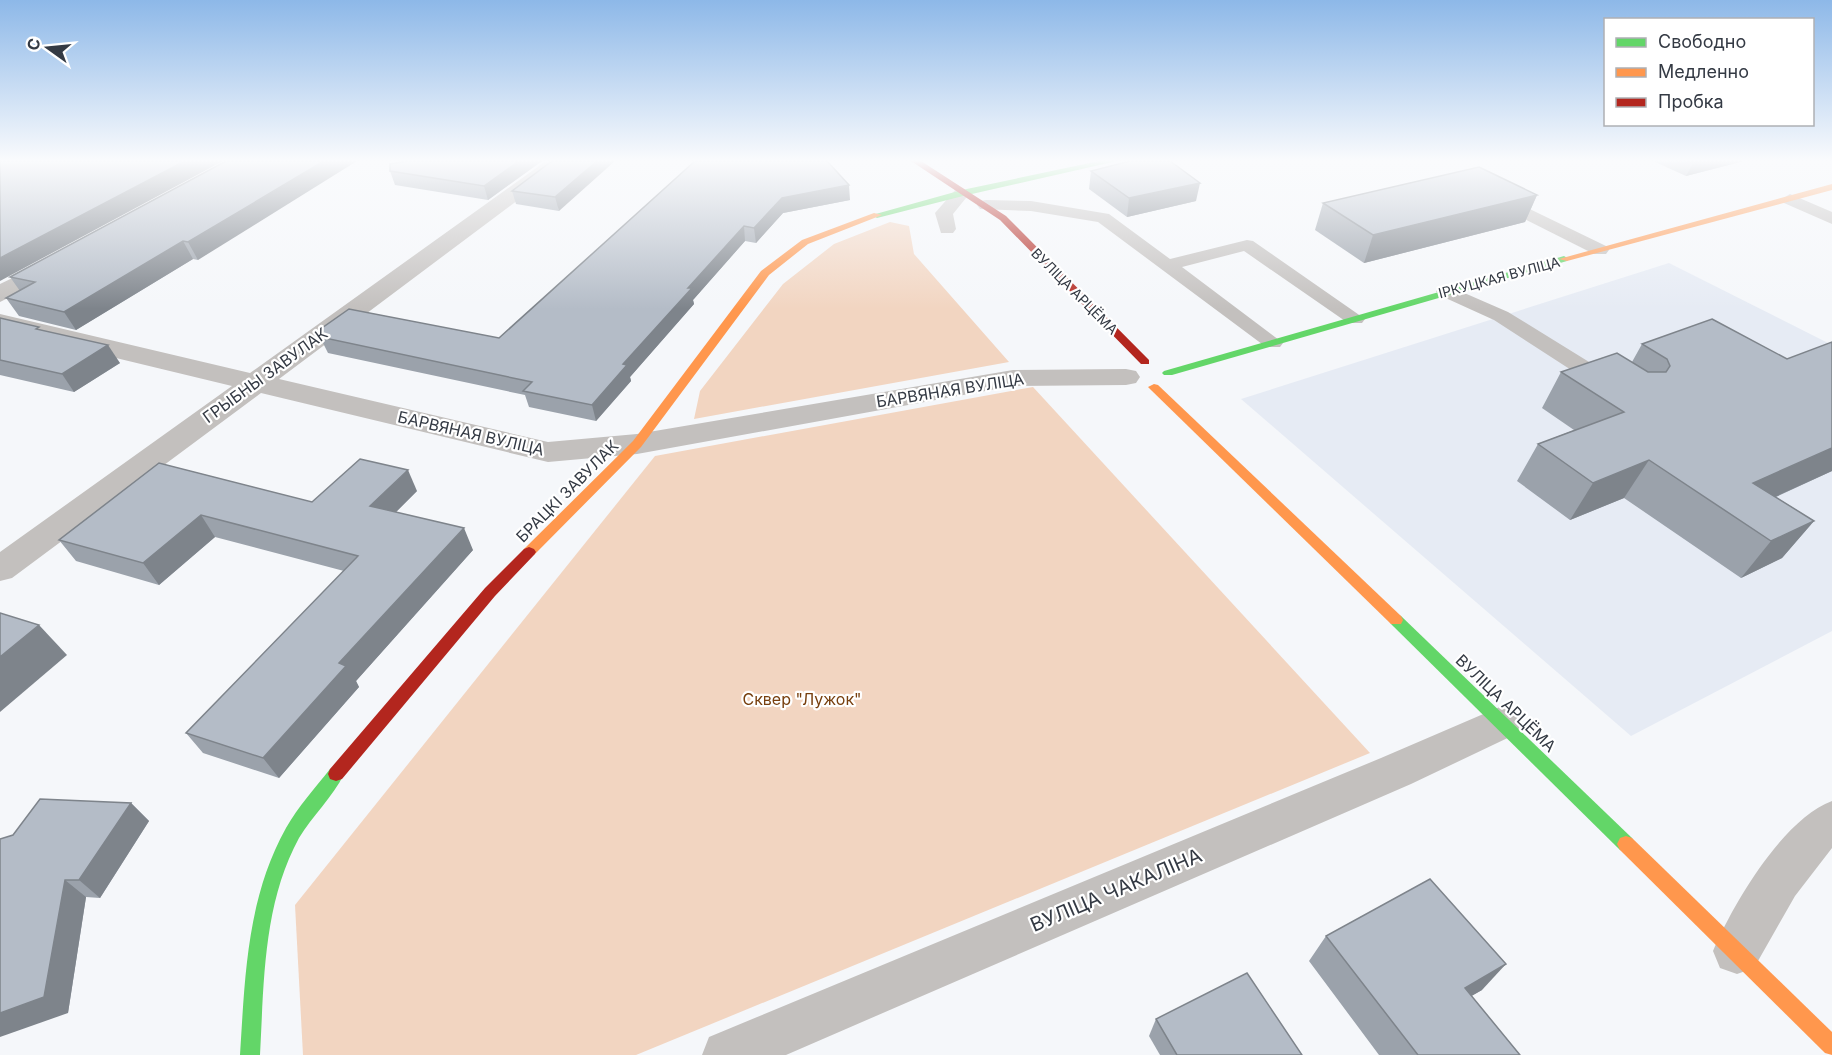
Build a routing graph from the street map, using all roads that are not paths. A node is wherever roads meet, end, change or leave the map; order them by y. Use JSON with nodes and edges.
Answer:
{"nodes":[{"id":1,"x":492,"y":210,"type":"edge"},
{"id":2,"x":894,"y":210,"type":"edge"},
{"id":3,"x":946,"y":210,"type":"edge"},
{"id":4,"x":993,"y":210,"type":"edge"},
{"id":5,"x":1054,"y":210,"type":"edge"},
{"id":6,"x":1520,"y":210,"type":"edge"},
{"id":7,"x":1748,"y":210,"type":"edge"},
{"id":8,"x":1814,"y":210,"type":"edge"},
{"id":9,"x":1832,"y":219,"type":"edge"},
{"id":10,"x":947,"y":229,"type":"dead end"},
{"id":11,"x":1600,"y":250,"type":"junction"},
{"id":12,"x":71,"y":255,"type":"edge"},
{"id":13,"x":1167,"y":265,"type":"junction"},
{"id":14,"x":1446,"y":291,"type":"junction"},
{"id":15,"x":0,"y":294,"type":"edge"},
{"id":16,"x":1355,"y":319,"type":"junction"},
{"id":17,"x":0,"y":322,"type":"edge"},
{"id":18,"x":1273,"y":343,"type":"junction"},
{"id":19,"x":1136,"y":370,"type":"junction"},
{"id":20,"x":1168,"y":374,"type":"junction"},
{"id":21,"x":255,"y":383,"type":"junction"},
{"id":22,"x":1154,"y":387,"type":"junction"},
{"id":23,"x":1626,"y":394,"type":"edge"},
{"id":24,"x":637,"y":444,"type":"junction"},
{"id":25,"x":0,"y":569,"type":"edge"},
{"id":26,"x":1502,"y":722,"type":"junction"},
{"id":27,"x":1832,"y":820,"type":"edge"},
{"id":28,"x":1737,"y":951,"type":"junction"},
{"id":29,"x":1832,"y":1046,"type":"edge"},
{"id":30,"x":250,"y":1055,"type":"edge"},
{"id":31,"x":727,"y":1055,"type":"edge"}],
"edges":[{"from":1,"to":21,"type":"street","name":"ГРЫБНЫ ЗАВУЛАК"},
{"from":2,"to":24,"type":"street","name":"БРАЦКІ ЗАВУЛАК"},
{"from":3,"to":10,"type":"lane"},
{"from":4,"to":19,"type":"street","name":"ВУЛІЦА АРЦЁМА"},
{"from":5,"to":13,"type":"lane"},
{"from":6,"to":11,"type":"lane"},
{"from":7,"to":11,"type":"street","name":"ІРКУЦКАЯ ВУЛІЦА"},
{"from":8,"to":9,"type":"lane"},
{"from":11,"to":14,"type":"street","name":"ІРКУЦКАЯ ВУЛІЦА"},
{"from":12,"to":15,"type":"street"},
{"from":13,"to":16,"type":"lane"},
{"from":13,"to":18,"type":"lane"},
{"from":14,"to":16,"type":"street","name":"ІРКУЦКАЯ ВУЛІЦА"},
{"from":14,"to":23,"type":"lane"},
{"from":16,"to":18,"type":"street","name":"ІРКУЦКАЯ ВУЛІЦА"},
{"from":17,"to":21,"type":"street","name":"БАРВЯНАЯ ВУЛІЦА"},
{"from":18,"to":20,"type":"street","name":"ІРКУЦКАЯ ВУЛІЦА"},
{"from":19,"to":20,"type":"street"},
{"from":19,"to":22,"type":"street"},
{"from":19,"to":24,"type":"street","name":"БАРВЯНАЯ ВУЛІЦА"},
{"from":20,"to":22,"type":"street"},
{"from":21,"to":24,"type":"street","name":"БАРВЯНАЯ ВУЛІЦА"},
{"from":21,"to":25,"type":"street","name":"ГРЫБНЫ ЗАВУЛАК"},
{"from":22,"to":26,"type":"street","name":"ВУЛІЦА АРЦЁМА"},
{"from":24,"to":30,"type":"street","name":"БРАЦКІ ЗАВУЛАК"},
{"from":26,"to":28,"type":"street","name":"ВУЛІЦА АРЦЁМА"},
{"from":26,"to":31,"type":"street","name":"ВУЛІЦА ЧАКАЛІНА"},
{"from":27,"to":28,"type":"street"},
{"from":28,"to":29,"type":"street","name":"ВУЛІЦА АРЦЁМА"}]}
